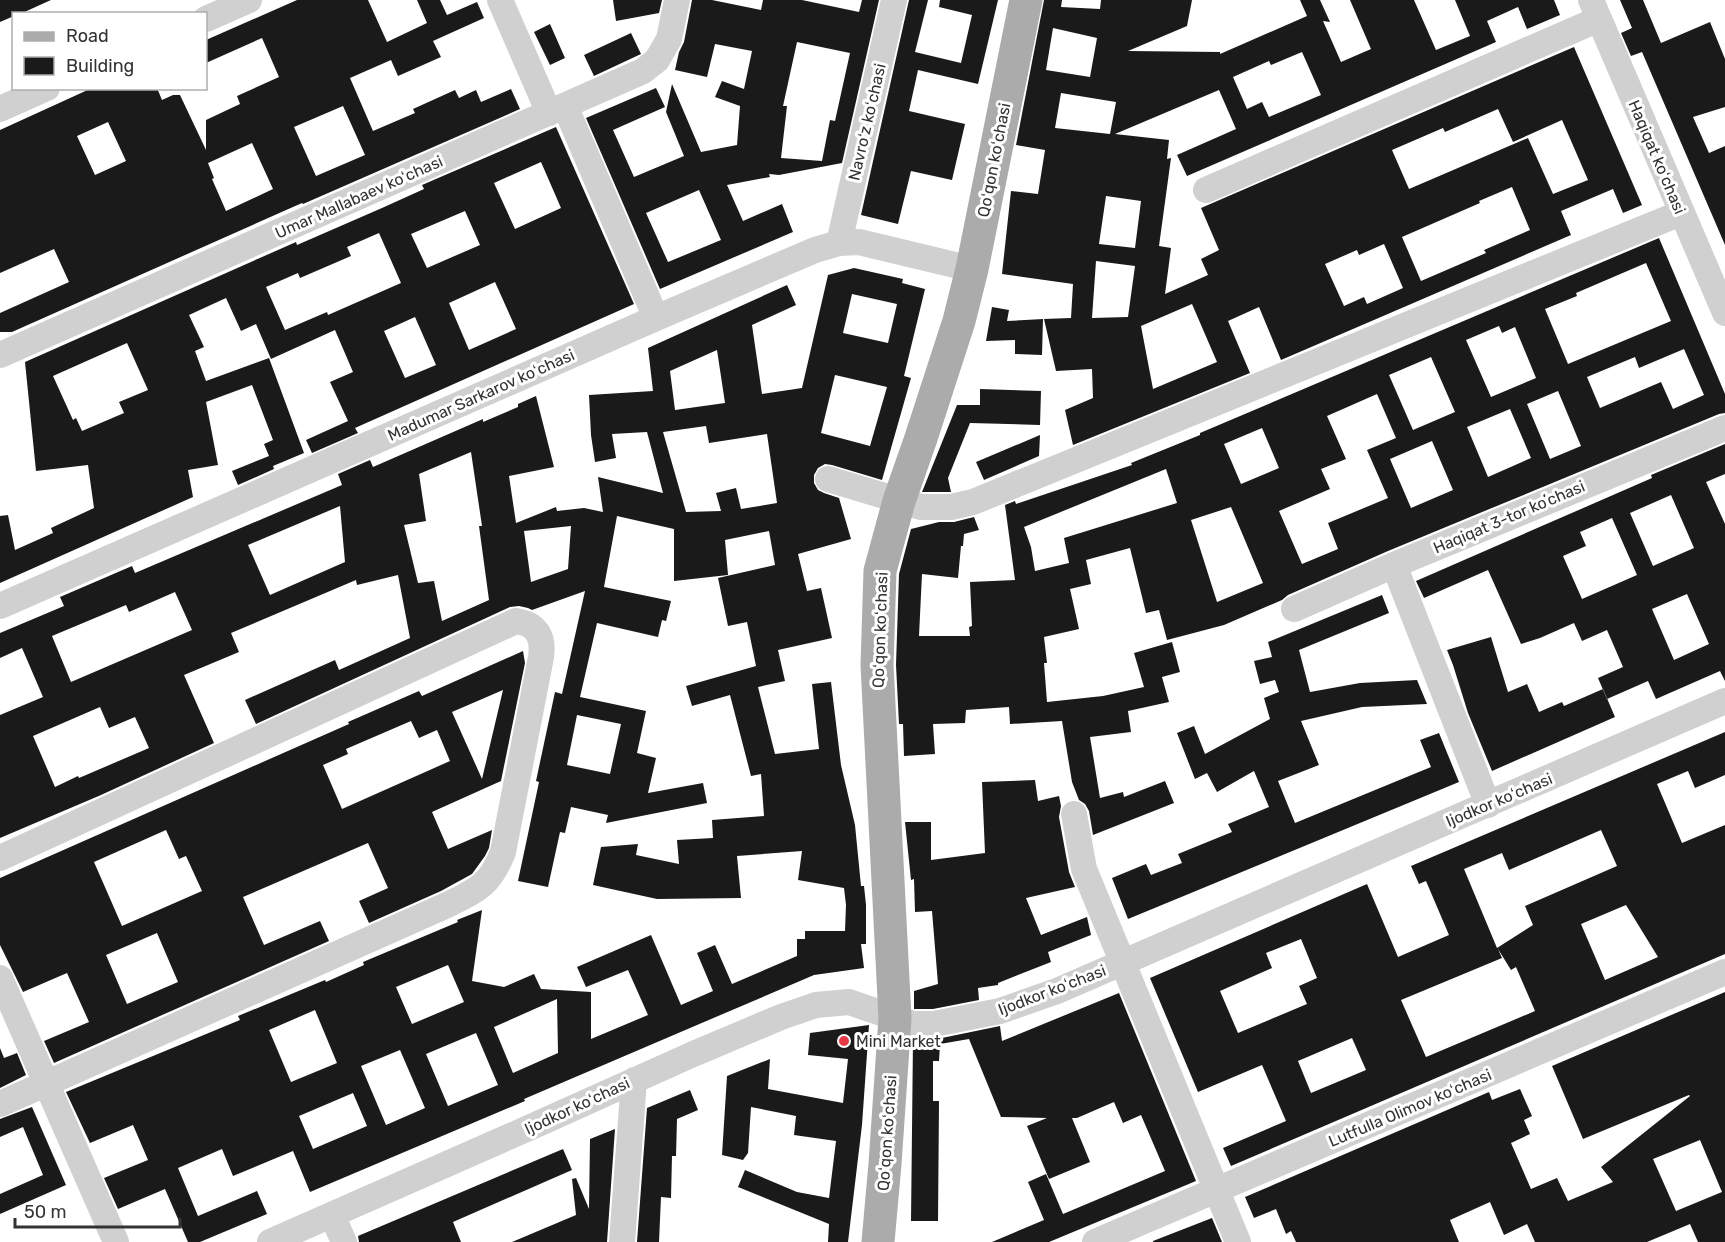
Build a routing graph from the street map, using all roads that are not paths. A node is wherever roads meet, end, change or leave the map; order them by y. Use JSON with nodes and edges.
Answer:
{"nodes":[{"id":1,"x":249,"y":0,"type":"edge"},
{"id":2,"x":500,"y":0,"type":"edge"},
{"id":3,"x":677,"y":0,"type":"edge"},
{"id":4,"x":894,"y":0,"type":"edge"},
{"id":5,"x":1026,"y":0,"type":"edge"},
{"id":6,"x":1595,"y":9,"type":"edge"},
{"id":7,"x":207,"y":19,"type":"edge"},
{"id":8,"x":43,"y":90,"type":"edge"},
{"id":9,"x":0,"y":109,"type":"edge"},
{"id":10,"x":557,"y":109,"type":"junction"},
{"id":11,"x":1206,"y":190,"type":"dead end"},
{"id":12,"x":1681,"y":213,"type":"junction"},
{"id":13,"x":839,"y":243,"type":"junction"},
{"id":14,"x":972,"y":269,"type":"junction"},
{"id":15,"x":1725,"y":313,"type":"edge"},
{"id":16,"x":656,"y":318,"type":"junction"},
{"id":17,"x":0,"y":355,"type":"edge"},
{"id":18,"x":1725,"y":428,"type":"edge"},
{"id":19,"x":828,"y":479,"type":"dead end"},
{"id":20,"x":899,"y":501,"type":"junction"},
{"id":21,"x":1394,"y":565,"type":"junction"},
{"id":22,"x":0,"y":606,"type":"edge"},
{"id":23,"x":1294,"y":609,"type":"dead end"},
{"id":24,"x":1725,"y":701,"type":"edge"},
{"id":25,"x":1488,"y":805,"type":"junction"},
{"id":26,"x":1074,"y":814,"type":"dead end"},
{"id":27,"x":0,"y":858,"type":"edge"},
{"id":28,"x":1123,"y":962,"type":"junction"},
{"id":29,"x":1725,"y":972,"type":"edge"},
{"id":30,"x":0,"y":978,"type":"edge"},
{"id":31,"x":895,"y":1018,"type":"junction"},
{"id":32,"x":634,"y":1080,"type":"junction"},
{"id":33,"x":46,"y":1083,"type":"junction"},
{"id":34,"x":0,"y":1104,"type":"edge"},
{"id":35,"x":1218,"y":1190,"type":"junction"},
{"id":36,"x":332,"y":1215,"type":"junction"},
{"id":37,"x":116,"y":1242,"type":"edge"},
{"id":38,"x":270,"y":1242,"type":"edge"},
{"id":39,"x":344,"y":1242,"type":"edge"},
{"id":40,"x":622,"y":1242,"type":"edge"},
{"id":41,"x":878,"y":1242,"type":"edge"},
{"id":42,"x":1095,"y":1242,"type":"edge"},
{"id":43,"x":1239,"y":1242,"type":"edge"}],
"edges":[{"from":1,"to":7,"type":"street"},
{"from":2,"to":10,"type":"street"},
{"from":3,"to":10,"type":"street","name":"Umar Mallabaev koʻchasi"},
{"from":4,"to":13,"type":"street","name":"Navroʻz koʻchasi"},
{"from":5,"to":14,"type":"main road","name":"Qoʻqon koʻchasi"},
{"from":6,"to":11,"type":"street"},
{"from":6,"to":12,"type":"street","name":"Haqiqat koʻchasi"},
{"from":8,"to":9,"type":"street"},
{"from":10,"to":16,"type":"street"},
{"from":10,"to":17,"type":"street","name":"Umar Mallabaev koʻchasi"},
{"from":12,"to":15,"type":"street","name":"Haqiqat koʻchasi"},
{"from":12,"to":20,"type":"street"},
{"from":13,"to":14,"type":"street","name":"Madumar Sarkarov koʻchasi"},
{"from":13,"to":16,"type":"street","name":"Madumar Sarkarov koʻchasi"},
{"from":14,"to":20,"type":"main road","name":"Qoʻqon koʻchasi"},
{"from":16,"to":22,"type":"street","name":"Madumar Sarkarov koʻchasi"},
{"from":18,"to":21,"type":"street","name":"Haqiqat 3-tor koʼchasi"},
{"from":19,"to":20,"type":"street"},
{"from":20,"to":31,"type":"main road","name":"Qoʻqon koʻchasi"},
{"from":21,"to":23,"type":"street","name":"Haqiqat 3-tor koʼchasi"},
{"from":21,"to":25,"type":"street"},
{"from":24,"to":25,"type":"street","name":"Ijodkor koʻchasi"},
{"from":25,"to":28,"type":"street","name":"Ijodkor koʻchasi"},
{"from":26,"to":28,"type":"street"},
{"from":27,"to":33,"type":"street"},
{"from":28,"to":31,"type":"street","name":"Ijodkor koʻchasi"},
{"from":28,"to":35,"type":"street"},
{"from":29,"to":35,"type":"street","name":"Lutfulla Olimov koʻchasi"},
{"from":30,"to":33,"type":"street"},
{"from":31,"to":32,"type":"street","name":"Ijodkor koʻchasi"},
{"from":31,"to":41,"type":"main road","name":"Qoʻqon koʻchasi"},
{"from":32,"to":36,"type":"street","name":"Ijodkor koʻchasi"},
{"from":32,"to":40,"type":"street"},
{"from":33,"to":34,"type":"street"},
{"from":33,"to":37,"type":"street"},
{"from":35,"to":42,"type":"street","name":"Lutfulla Olimov koʻchasi"},
{"from":35,"to":43,"type":"street"},
{"from":36,"to":38,"type":"street","name":"Ijodkor koʻchasi"},
{"from":36,"to":39,"type":"street"}]}
